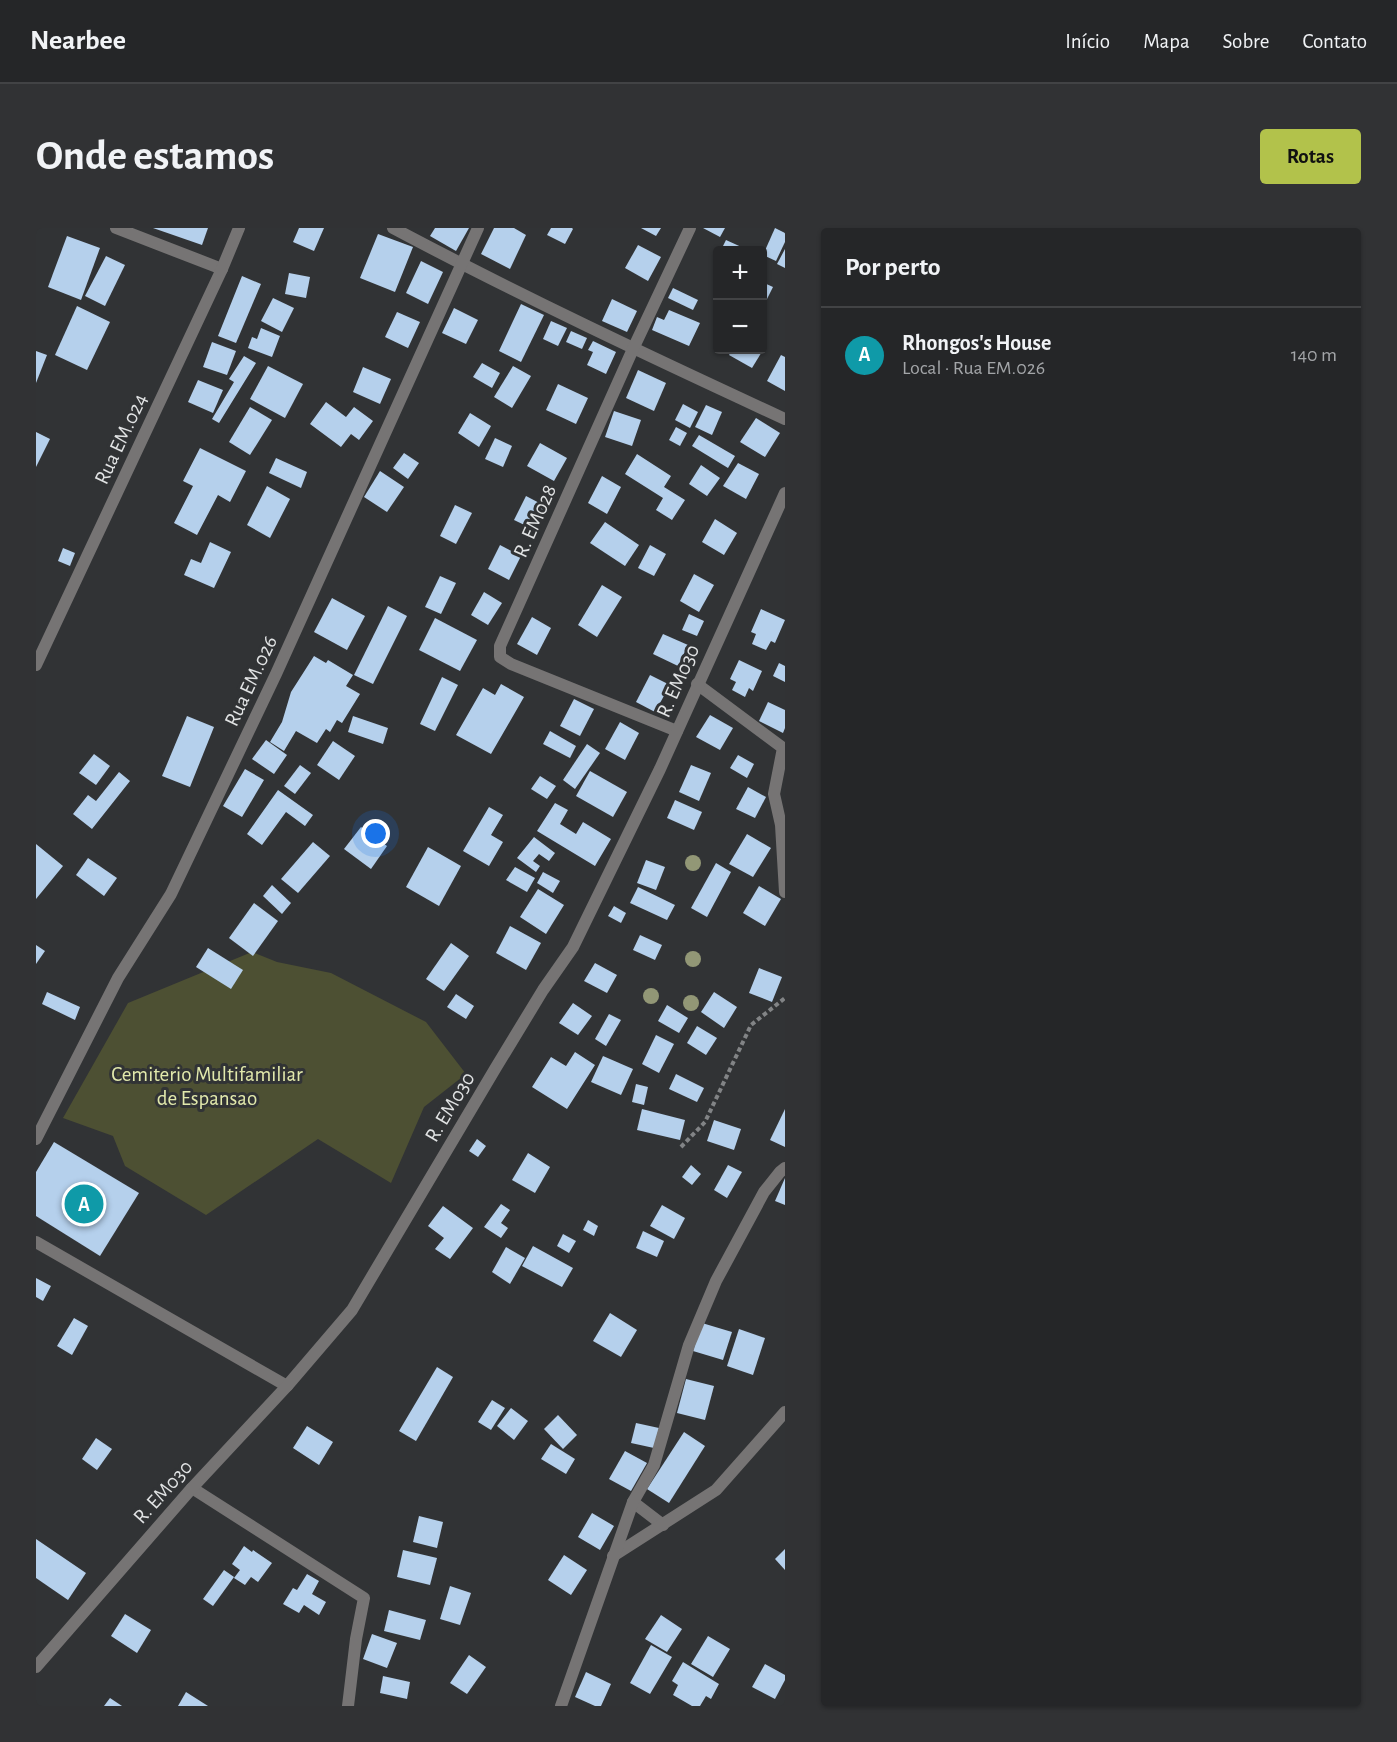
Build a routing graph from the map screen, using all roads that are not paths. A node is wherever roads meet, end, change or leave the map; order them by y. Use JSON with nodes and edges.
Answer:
{"nodes":[{"id":1,"x":116,"y":228,"type":"edge"},
{"id":2,"x":238,"y":228,"type":"edge"},
{"id":3,"x":393,"y":228,"type":"edge"},
{"id":4,"x":478,"y":228,"type":"edge"},
{"id":5,"x":690,"y":228,"type":"edge"},
{"id":6,"x":460,"y":264,"type":"junction"},
{"id":7,"x":222,"y":269,"type":"junction"},
{"id":8,"x":633,"y":349,"type":"junction"},
{"id":9,"x":785,"y":419,"type":"edge"},
{"id":10,"x":785,"y":493,"type":"edge"},
{"id":11,"x":40,"y":651,"type":"edge"},
{"id":12,"x":36,"y":665,"type":"edge"},
{"id":13,"x":698,"y":684,"type":"junction"},
{"id":14,"x":677,"y":731,"type":"junction"},
{"id":15,"x":783,"y":823,"type":"edge"},
{"id":16,"x":785,"y":892,"type":"edge"},
{"id":17,"x":36,"y":1139,"type":"edge"},
{"id":18,"x":785,"y":1168,"type":"edge"},
{"id":19,"x":36,"y":1242,"type":"edge"},
{"id":20,"x":287,"y":1386,"type":"junction"},
{"id":21,"x":785,"y":1412,"type":"edge"},
{"id":22,"x":192,"y":1488,"type":"junction"},
{"id":23,"x":633,"y":1502,"type":"junction"},
{"id":24,"x":663,"y":1525,"type":"junction"},
{"id":25,"x":613,"y":1556,"type":"junction"},
{"id":26,"x":36,"y":1667,"type":"edge"},
{"id":27,"x":348,"y":1706,"type":"edge"},
{"id":28,"x":561,"y":1706,"type":"edge"}],
"edges":[{"from":1,"to":7,"type":"street"},
{"from":2,"to":7,"type":"street","name":"Rua EM.024"},
{"from":3,"to":6,"type":"street"},
{"from":4,"to":6,"type":"street","name":"Rua EM.026"},
{"from":5,"to":8,"type":"street","name":"R. EM028"},
{"from":6,"to":8,"type":"street"},
{"from":6,"to":17,"type":"street","name":"Rua EM.026"},
{"from":7,"to":11,"type":"street","name":"Rua EM.024"},
{"from":8,"to":9,"type":"street"},
{"from":8,"to":14,"type":"street","name":"R. EM028"},
{"from":10,"to":13,"type":"street","name":"R. EM030"},
{"from":11,"to":12,"type":"street","name":"Rua EM.024"},
{"from":13,"to":14,"type":"street","name":"R. EM030"},
{"from":13,"to":15,"type":"street"},
{"from":14,"to":20,"type":"street","name":"R. EM030"},
{"from":15,"to":16,"type":"street"},
{"from":18,"to":23,"type":"street"},
{"from":19,"to":20,"type":"street"},
{"from":20,"to":22,"type":"street","name":"R. EM030"},
{"from":21,"to":24,"type":"street"},
{"from":22,"to":26,"type":"street","name":"R. EM030"},
{"from":22,"to":27,"type":"street"},
{"from":23,"to":24,"type":"street"},
{"from":23,"to":25,"type":"street"},
{"from":24,"to":25,"type":"street"},
{"from":25,"to":28,"type":"street"}]}
